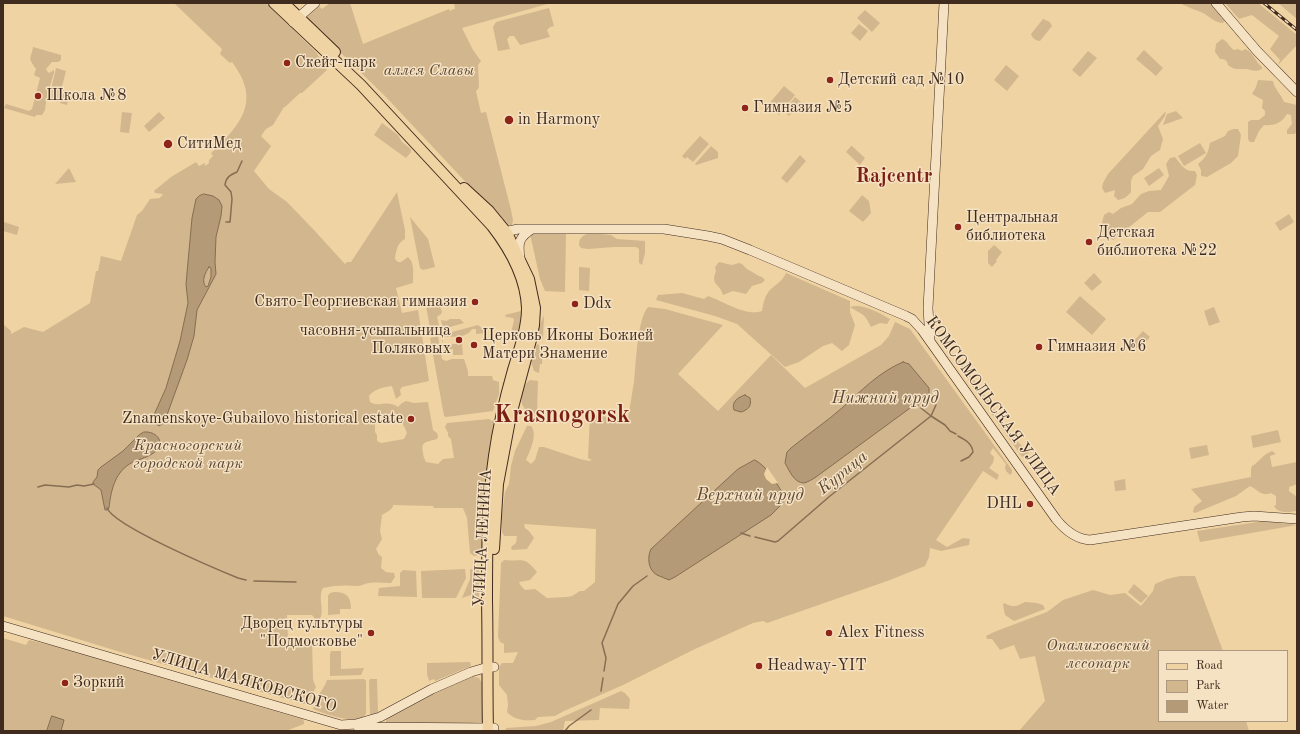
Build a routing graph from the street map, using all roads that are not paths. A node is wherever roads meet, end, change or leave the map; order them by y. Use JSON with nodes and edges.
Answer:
{"nodes":[{"id":1,"x":274,"y":3,"type":"edge"},
{"id":2,"x":284,"y":3,"type":"edge"},
{"id":3,"x":315,"y":3,"type":"edge"},
{"id":4,"x":944,"y":3,"type":"edge"},
{"id":5,"x":1216,"y":3,"type":"edge"},
{"id":6,"x":296,"y":19,"type":"junction"},
{"id":7,"x":1297,"y":92,"type":"edge"},
{"id":8,"x":532,"y":230,"type":"junction"},
{"id":9,"x":503,"y":235,"type":"junction"},
{"id":10,"x":520,"y":258,"type":"junction"},
{"id":11,"x":928,"y":312,"type":"junction"},
{"id":12,"x":912,"y":319,"type":"junction"},
{"id":13,"x":931,"y":343,"type":"junction"},
{"id":14,"x":524,"y":350,"type":"junction"},
{"id":15,"x":1297,"y":519,"type":"edge"},
{"id":16,"x":3,"y":626,"type":"edge"},
{"id":17,"x":491,"y":667,"type":"junction"},
{"id":18,"x":386,"y":715,"type":"junction"},
{"id":19,"x":341,"y":725,"type":"junction"},
{"id":20,"x":388,"y":728,"type":"junction"},
{"id":21,"x":491,"y":729,"type":"edge"}],
"edges":[{"from":1,"to":6,"type":"main road"},
{"from":2,"to":6,"type":"main road"},
{"from":3,"to":6,"type":"street"},
{"from":4,"to":11,"type":"street"},
{"from":5,"to":7,"type":"street"},
{"from":6,"to":9,"type":"main road"},
{"from":8,"to":9,"type":"street","name":"КОМСОМОЛЬСКАЯ УЛИЦА"},
{"from":8,"to":10,"type":"street"},
{"from":8,"to":12,"type":"street","name":"КОМСОМОЛЬСКАЯ УЛИЦА"},
{"from":9,"to":10,"type":"main road"},
{"from":9,"to":14,"type":"main road"},
{"from":10,"to":14,"type":"main road"},
{"from":11,"to":12,"type":"street"},
{"from":11,"to":13,"type":"street"},
{"from":12,"to":13,"type":"street","name":"КОМСОМОЛЬСКАЯ УЛИЦА"},
{"from":13,"to":15,"type":"street","name":"КОМСОМОЛЬСКАЯ УЛИЦА"},
{"from":14,"to":17,"type":"main road","name":"УЛИЦА ЛЕНИНА"},
{"from":16,"to":19,"type":"street","name":"УЛИЦА МАЯКОВСКОГО"},
{"from":17,"to":18,"type":"street","name":"УЛИЦА МАЯКОВСКОГО"},
{"from":17,"to":21,"type":"main road","name":"УЛИЦА ЛЕНИНА"},
{"from":18,"to":19,"type":"street","name":"УЛИЦА МАЯКОВСКОГО"},
{"from":18,"to":20,"type":"street"},
{"from":19,"to":20,"type":"street"},
{"from":20,"to":21,"type":"street"}]}
